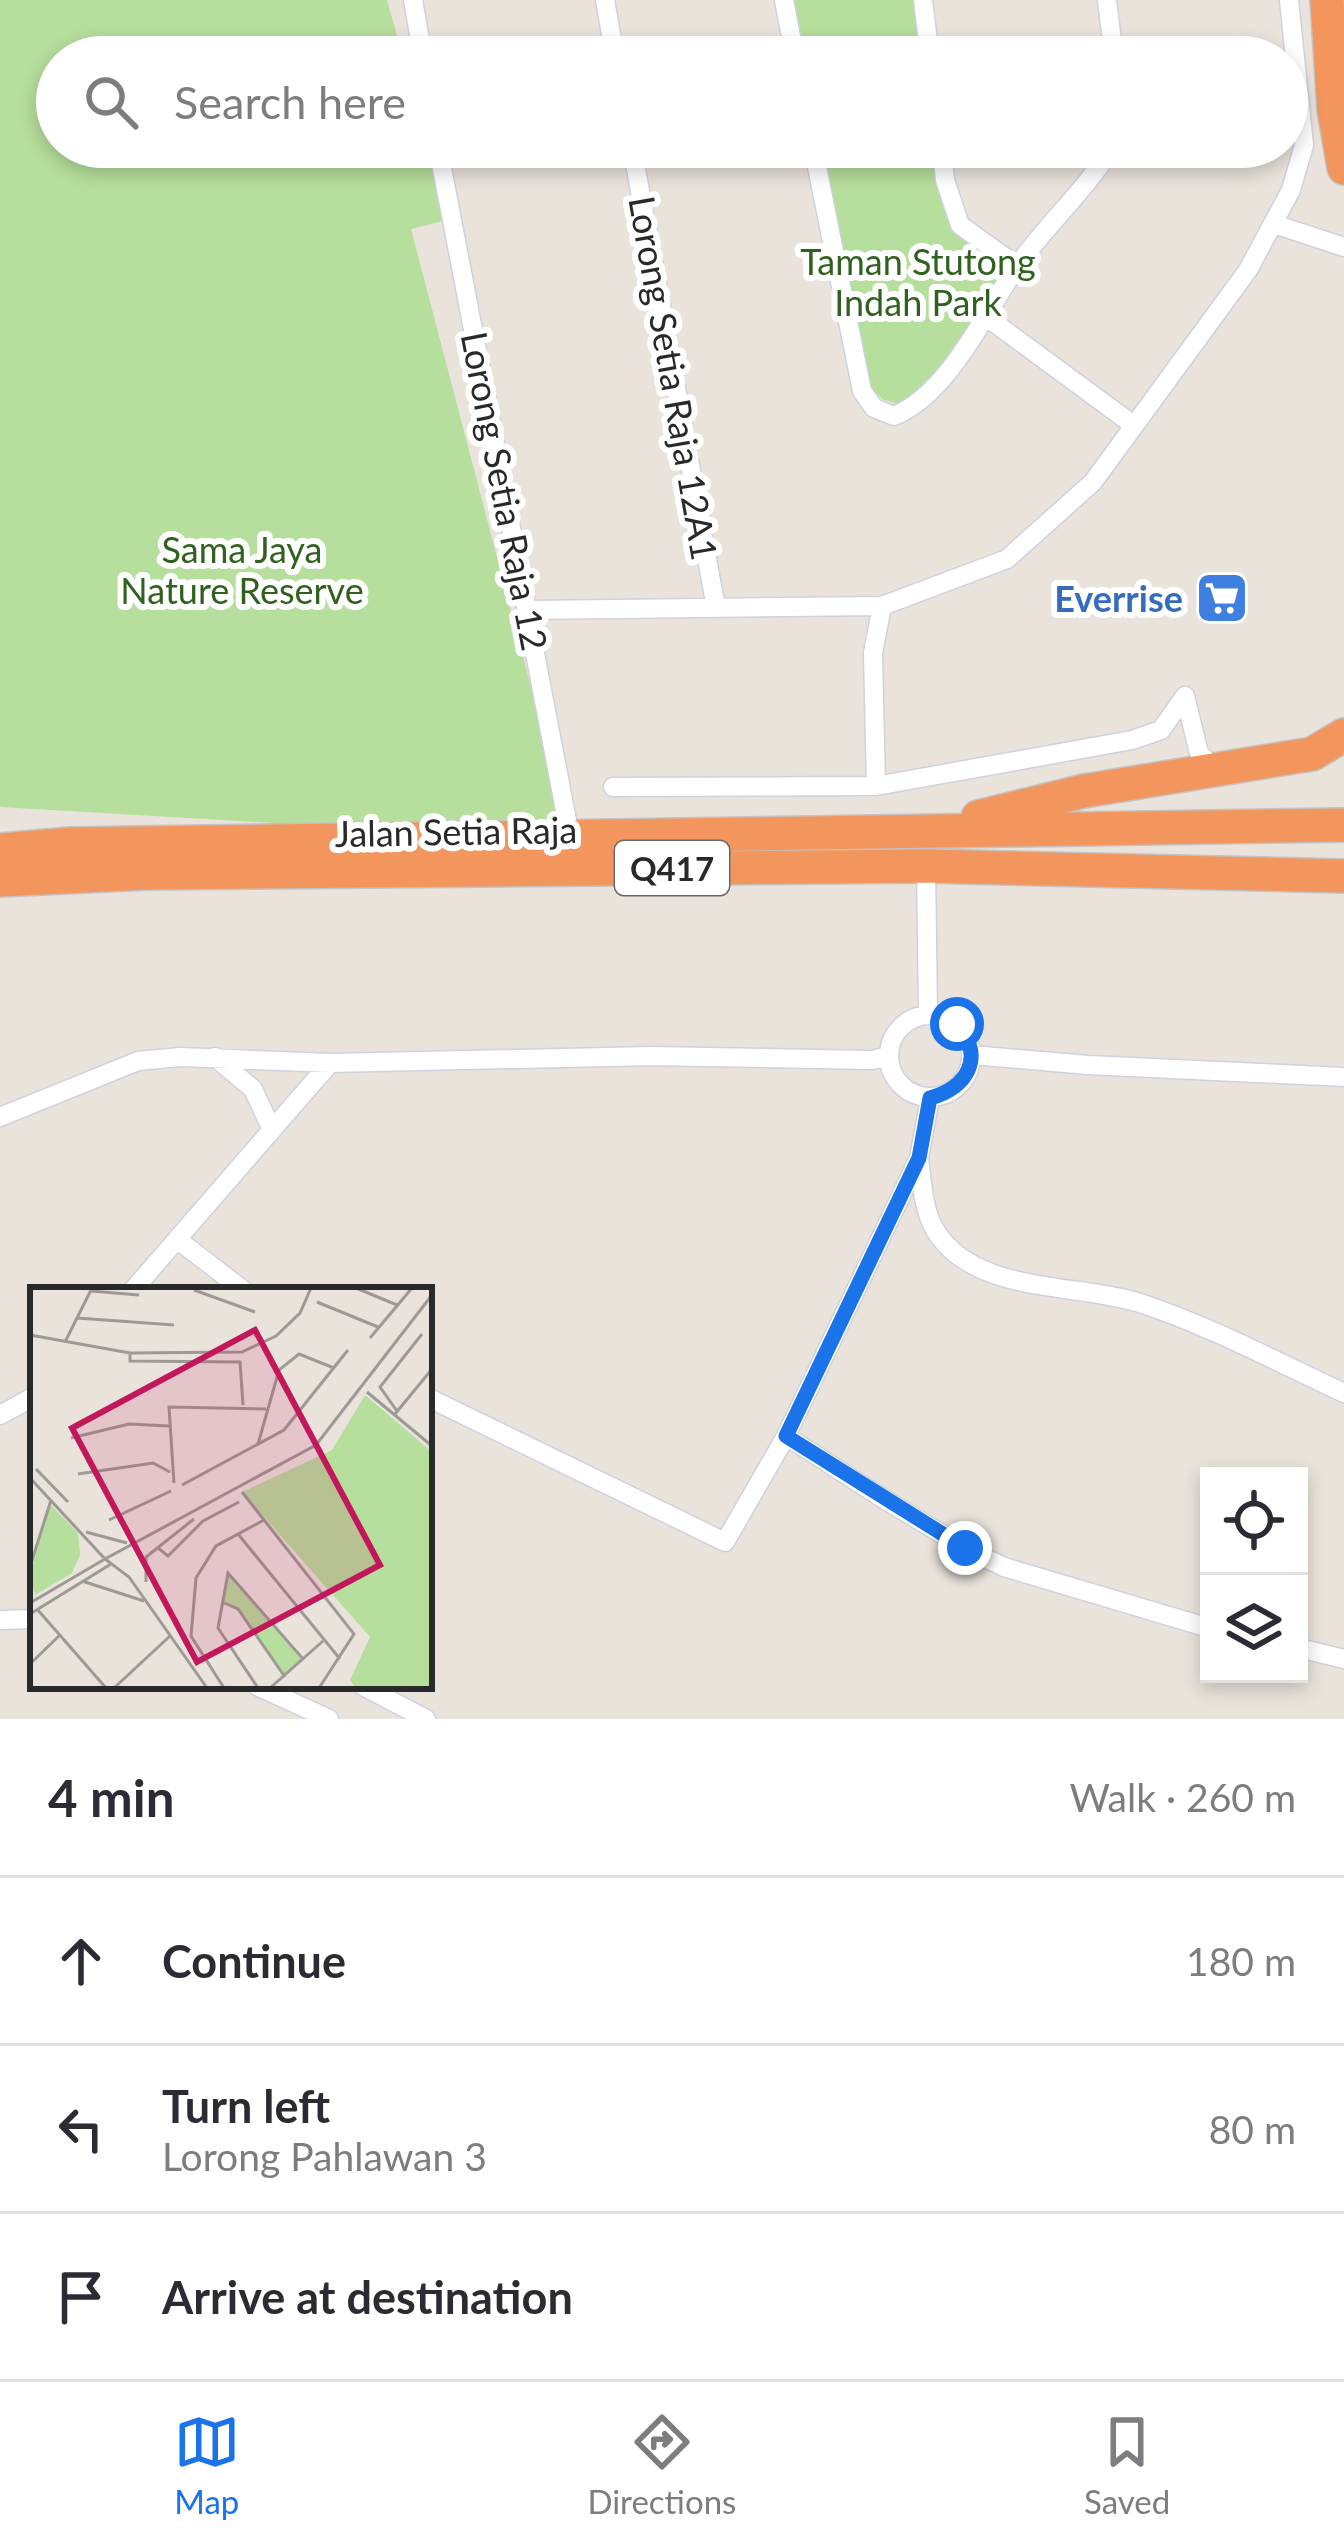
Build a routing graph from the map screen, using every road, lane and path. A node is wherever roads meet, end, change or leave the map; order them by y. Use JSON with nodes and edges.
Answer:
{"nodes":[{"id":1,"x":413,"y":0,"type":"edge"},
{"id":2,"x":605,"y":0,"type":"edge"},
{"id":3,"x":784,"y":0,"type":"edge"},
{"id":4,"x":923,"y":0,"type":"edge"},
{"id":5,"x":1107,"y":0,"type":"edge"},
{"id":6,"x":1289,"y":0,"type":"edge"},
{"id":7,"x":1327,"y":0,"type":"edge"},
{"id":8,"x":419,"y":36,"type":"edge"},
{"id":9,"x":611,"y":36,"type":"edge"},
{"id":10,"x":791,"y":36,"type":"edge"},
{"id":11,"x":928,"y":36,"type":"edge"},
{"id":12,"x":1111,"y":36,"type":"edge"},
{"id":13,"x":1293,"y":36,"type":"edge"},
{"id":14,"x":442,"y":168,"type":"edge"},
{"id":15,"x":636,"y":168,"type":"edge"},
{"id":16,"x":817,"y":168,"type":"edge"},
{"id":17,"x":944,"y":168,"type":"edge"},
{"id":18,"x":1095,"y":168,"type":"edge"},
{"id":19,"x":1297,"y":168,"type":"edge"},
{"id":20,"x":1344,"y":168,"type":"edge"},
{"id":21,"x":1274,"y":224,"type":"junction"},
{"id":22,"x":1344,"y":247,"type":"edge"},
{"id":23,"x":1017,"y":266,"type":"junction"},
{"id":24,"x":988,"y":318,"type":"junction"},
{"id":25,"x":1132,"y":424,"type":"junction"},
{"id":26,"x":882,"y":606,"type":"junction"},
{"id":27,"x":716,"y":608,"type":"junction"},
{"id":28,"x":530,"y":610,"type":"junction"},
{"id":29,"x":1344,"y":735,"type":"edge"},
{"id":30,"x":1216,"y":769,"type":"junction"},
{"id":31,"x":876,"y":786,"type":"junction"},
{"id":32,"x":614,"y":787,"type":"dead end"},
{"id":33,"x":1344,"y":825,"type":"edge"},
{"id":34,"x":924,"y":830,"type":"junction"},
{"id":35,"x":570,"y":836,"type":"junction"},
{"id":36,"x":0,"y":850,"type":"edge"},
{"id":37,"x":926,"y":866,"type":"junction"},
{"id":38,"x":1344,"y":876,"type":"edge"},
{"id":39,"x":0,"y":880,"type":"edge"},
{"id":40,"x":928,"y":1014,"type":"junction"},
{"id":41,"x":972,"y":1054,"type":"junction"},
{"id":42,"x":888,"y":1056,"type":"junction"},
{"id":43,"x":214,"y":1057,"type":"junction"},
{"id":44,"x":330,"y":1063,"type":"junction"},
{"id":45,"x":1344,"y":1077,"type":"edge"},
{"id":46,"x":930,"y":1098,"type":"junction"},
{"id":47,"x":0,"y":1117,"type":"edge"},
{"id":48,"x":272,"y":1130,"type":"junction"},
{"id":49,"x":919,"y":1158,"type":"junction"},
{"id":50,"x":178,"y":1240,"type":"junction"},
{"id":51,"x":136,"y":1287,"type":"edge"},
{"id":52,"x":239,"y":1287,"type":"edge"},
{"id":53,"x":1344,"y":1393,"type":"edge"},
{"id":54,"x":30,"y":1399,"type":"edge"},
{"id":55,"x":432,"y":1399,"type":"edge"},
{"id":56,"x":0,"y":1414,"type":"edge"},
{"id":57,"x":786,"y":1436,"type":"junction"},
{"id":58,"x":30,"y":1619,"type":"edge"},
{"id":59,"x":0,"y":1620,"type":"edge"},
{"id":60,"x":1200,"y":1625,"type":"edge"},
{"id":61,"x":1308,"y":1650,"type":"edge"},
{"id":62,"x":1344,"y":1659,"type":"edge"},
{"id":63,"x":264,"y":1689,"type":"edge"},
{"id":64,"x":369,"y":1689,"type":"edge"},
{"id":65,"x":329,"y":1719,"type":"edge"},
{"id":66,"x":426,"y":1719,"type":"edge"}],
"edges":[{"from":1,"to":8,"type":"street"},
{"from":2,"to":9,"type":"street"},
{"from":3,"to":10,"type":"street"},
{"from":4,"to":11,"type":"street"},
{"from":5,"to":12,"type":"street"},
{"from":6,"to":13,"type":"street"},
{"from":7,"to":20,"type":"highway"},
{"from":14,"to":28,"type":"street","name":"Lorong Setia Raja 12"},
{"from":15,"to":27,"type":"street","name":"Lorong Setia Raja 12A1"},
{"from":16,"to":24,"type":"street"},
{"from":17,"to":23,"type":"street"},
{"from":18,"to":23,"type":"street"},
{"from":19,"to":21,"type":"street"},
{"from":21,"to":22,"type":"street"},
{"from":21,"to":25,"type":"street"},
{"from":23,"to":24,"type":"street"},
{"from":24,"to":25,"type":"street"},
{"from":25,"to":26,"type":"street"},
{"from":26,"to":27,"type":"street"},
{"from":26,"to":31,"type":"street"},
{"from":27,"to":28,"type":"street"},
{"from":28,"to":35,"type":"street","name":"Lorong Setia Raja 12"},
{"from":29,"to":30,"type":"highway"},
{"from":30,"to":31,"type":"street"},
{"from":30,"to":34,"type":"highway"},
{"from":31,"to":32,"type":"street"},
{"from":33,"to":34,"type":"highway","name":"Jalan Setia Raja","number":"Q417"},
{"from":34,"to":35,"type":"highway","name":"Jalan Setia Raja","number":"Q417"},
{"from":35,"to":36,"type":"highway","name":"Jalan Setia Raja","number":"Q417"},
{"from":37,"to":38,"type":"highway","name":"Jalan Setia Raja","number":"Q417"},
{"from":37,"to":39,"type":"highway","name":"Jalan Setia Raja","number":"Q417"},
{"from":37,"to":40,"type":"street"},
{"from":40,"to":41,"type":"street"},
{"from":40,"to":42,"type":"street"},
{"from":41,"to":45,"type":"street"},
{"from":41,"to":46,"type":"street"},
{"from":42,"to":44,"type":"street"},
{"from":42,"to":46,"type":"street"},
{"from":43,"to":44,"type":"street"},
{"from":43,"to":47,"type":"street"},
{"from":43,"to":48,"type":"street"},
{"from":44,"to":48,"type":"street"},
{"from":46,"to":49,"type":"street"},
{"from":48,"to":50,"type":"street"},
{"from":49,"to":53,"type":"street"},
{"from":49,"to":57,"type":"street"},
{"from":50,"to":51,"type":"street"},
{"from":50,"to":52,"type":"street"},
{"from":54,"to":56,"type":"street"},
{"from":55,"to":57,"type":"street"},
{"from":57,"to":60,"type":"street"},
{"from":58,"to":59,"type":"street"},
{"from":61,"to":62,"type":"street"},
{"from":63,"to":65,"type":"street"},
{"from":64,"to":66,"type":"street"}]}
